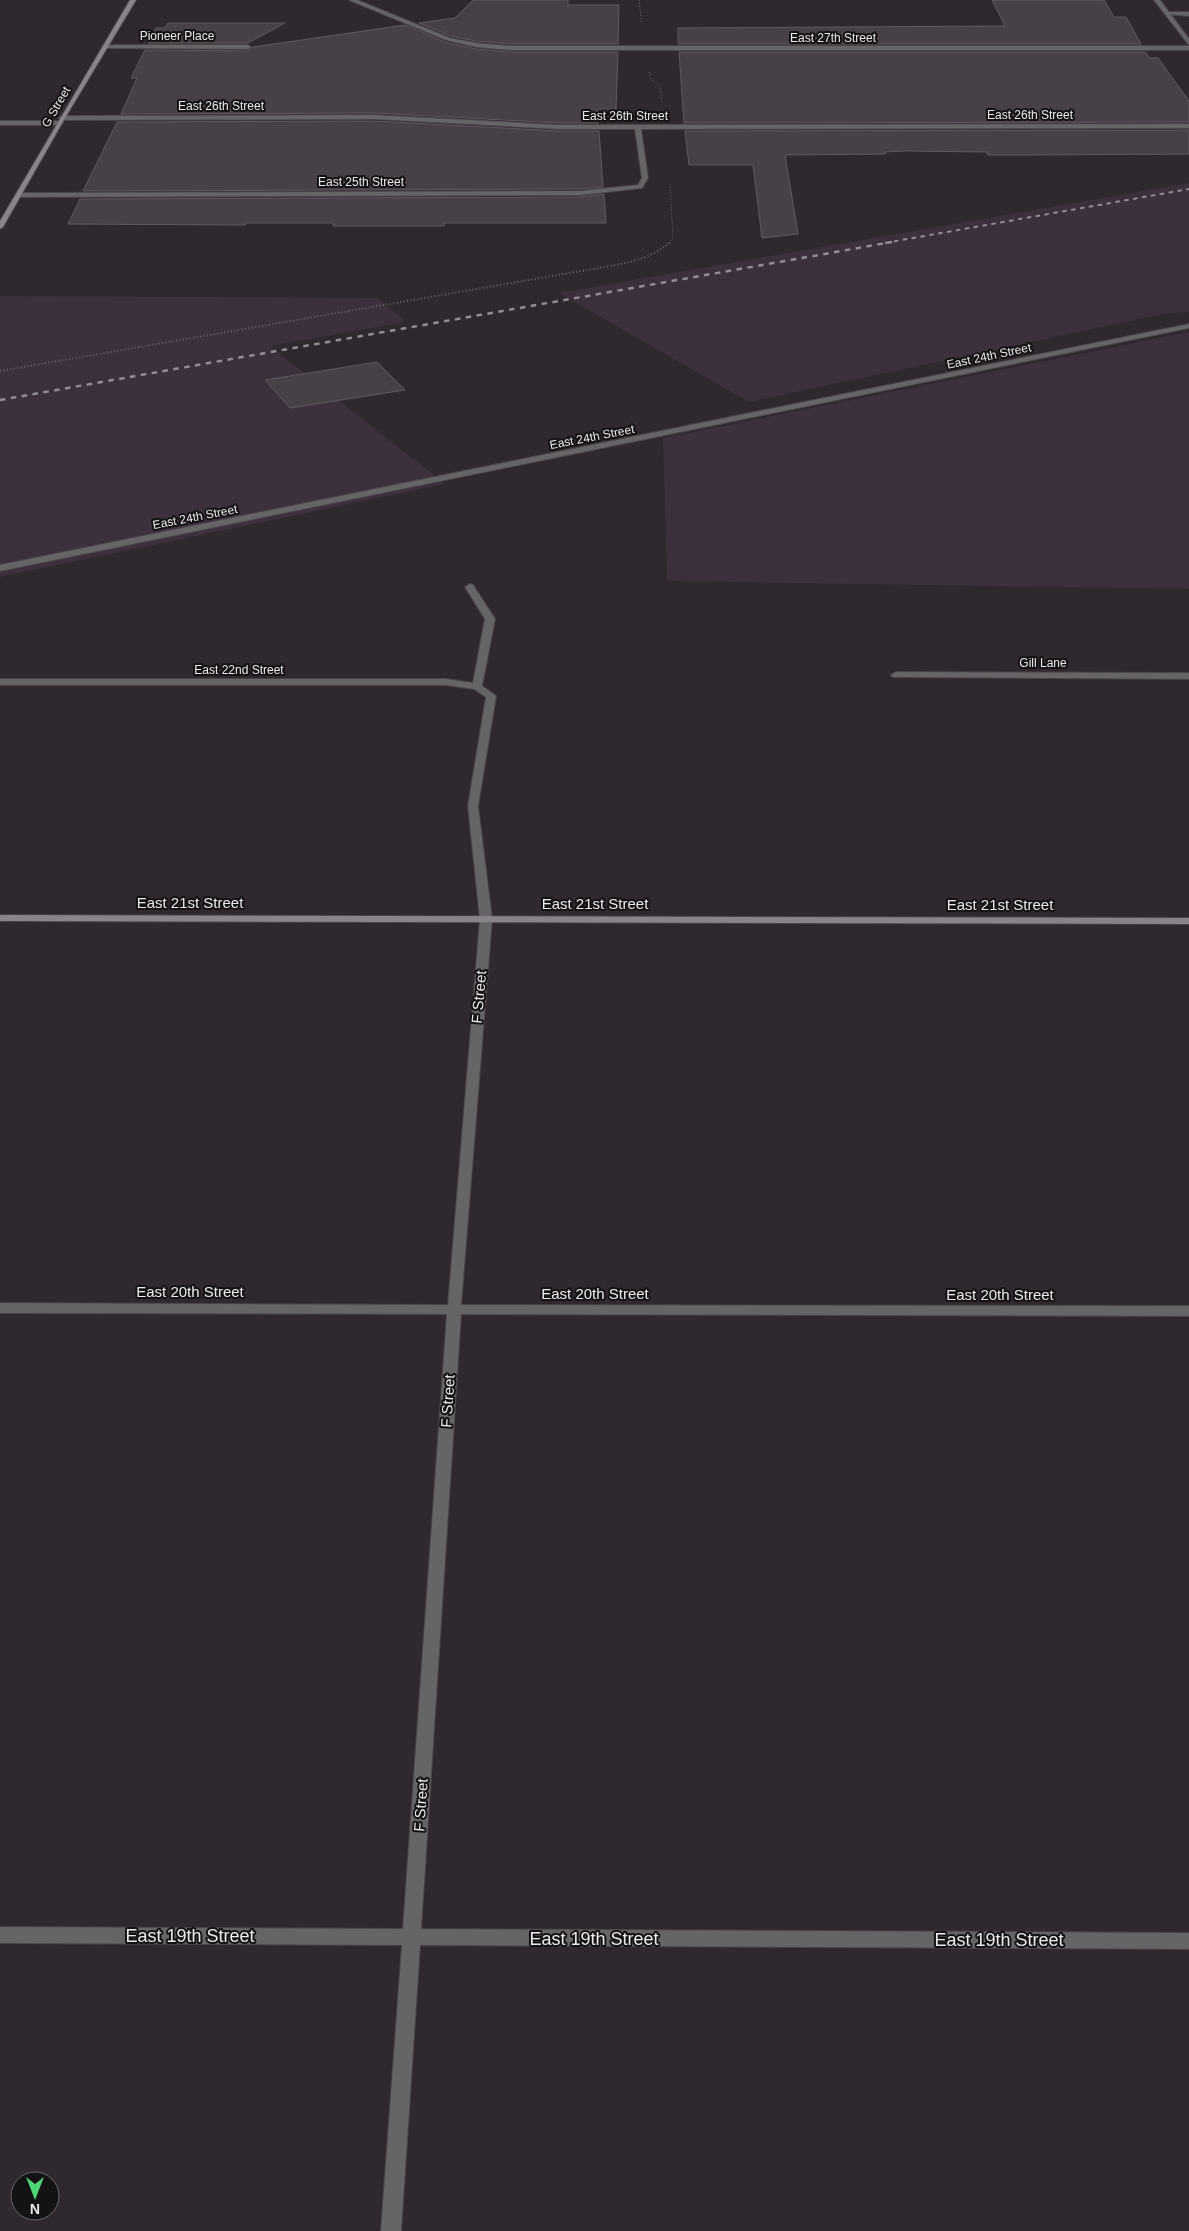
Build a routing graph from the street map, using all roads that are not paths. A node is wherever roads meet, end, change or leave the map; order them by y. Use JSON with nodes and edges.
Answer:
{"nodes":[{"id":1,"x":133,"y":0,"type":"edge"},
{"id":2,"x":352,"y":0,"type":"edge"},
{"id":3,"x":1157,"y":0,"type":"edge"},
{"id":4,"x":1168,"y":14,"type":"junction"},
{"id":5,"x":1189,"y":14,"type":"edge"},
{"id":6,"x":1189,"y":43,"type":"edge"},
{"id":7,"x":105,"y":46,"type":"junction"},
{"id":8,"x":248,"y":47,"type":"dead end"},
{"id":9,"x":1189,"y":48,"type":"edge"},
{"id":10,"x":61,"y":120,"type":"junction"},
{"id":11,"x":0,"y":123,"type":"edge"},
{"id":12,"x":1189,"y":126,"type":"edge"},
{"id":13,"x":638,"y":127,"type":"junction"},
{"id":14,"x":19,"y":194,"type":"junction"},
{"id":15,"x":2,"y":219,"type":"edge"},
{"id":16,"x":0,"y":227,"type":"edge"},
{"id":17,"x":1189,"y":326,"type":"edge"},
{"id":18,"x":0,"y":568,"type":"edge"},
{"id":19,"x":470,"y":587,"type":"dead end"},
{"id":20,"x":896,"y":675,"type":"dead end"},
{"id":21,"x":1189,"y":676,"type":"edge"},
{"id":22,"x":0,"y":682,"type":"edge"},
{"id":23,"x":477,"y":687,"type":"junction"},
{"id":24,"x":0,"y":918,"type":"edge"},
{"id":25,"x":486,"y":919,"type":"junction"},
{"id":26,"x":1189,"y":921,"type":"edge"},
{"id":27,"x":0,"y":1308,"type":"edge"},
{"id":28,"x":454,"y":1310,"type":"junction"},
{"id":29,"x":1189,"y":1312,"type":"edge"},
{"id":30,"x":0,"y":1935,"type":"edge"},
{"id":31,"x":412,"y":1938,"type":"junction"},
{"id":32,"x":1189,"y":1941,"type":"edge"},
{"id":33,"x":391,"y":2231,"type":"edge"}],
"edges":[{"from":1,"to":7,"type":"main road","name":"G Street"},
{"from":2,"to":9,"type":"street","name":"East 27th Street"},
{"from":3,"to":4,"type":"street"},
{"from":4,"to":5,"type":"street"},
{"from":4,"to":6,"type":"street"},
{"from":7,"to":8,"type":"street","name":"Pioneer Place"},
{"from":7,"to":10,"type":"main road","name":"G Street"},
{"from":10,"to":11,"type":"street","name":"East 26th Street"},
{"from":10,"to":13,"type":"street","name":"East 26th Street"},
{"from":10,"to":14,"type":"main road","name":"G Street"},
{"from":12,"to":13,"type":"street","name":"East 26th Street"},
{"from":13,"to":14,"type":"street","name":"East 25th Street"},
{"from":14,"to":15,"type":"main road","name":"G Street"},
{"from":15,"to":16,"type":"main road","name":"G Street"},
{"from":17,"to":18,"type":"street","name":"East 24th Street"},
{"from":19,"to":23,"type":"street"},
{"from":20,"to":21,"type":"street","name":"Gill Lane"},
{"from":22,"to":23,"type":"street","name":"East 22nd Street"},
{"from":23,"to":25,"type":"street","name":"F Street"},
{"from":24,"to":25,"type":"main road","name":"East 21st Street"},
{"from":25,"to":26,"type":"main road","name":"East 21st Street"},
{"from":25,"to":28,"type":"street","name":"F Street"},
{"from":27,"to":28,"type":"street","name":"East 20th Street"},
{"from":28,"to":29,"type":"street","name":"East 20th Street"},
{"from":28,"to":31,"type":"street","name":"F Street"},
{"from":30,"to":31,"type":"street","name":"East 19th Street"},
{"from":31,"to":32,"type":"street","name":"East 19th Street"},
{"from":31,"to":33,"type":"street","name":"F Street"}]}
